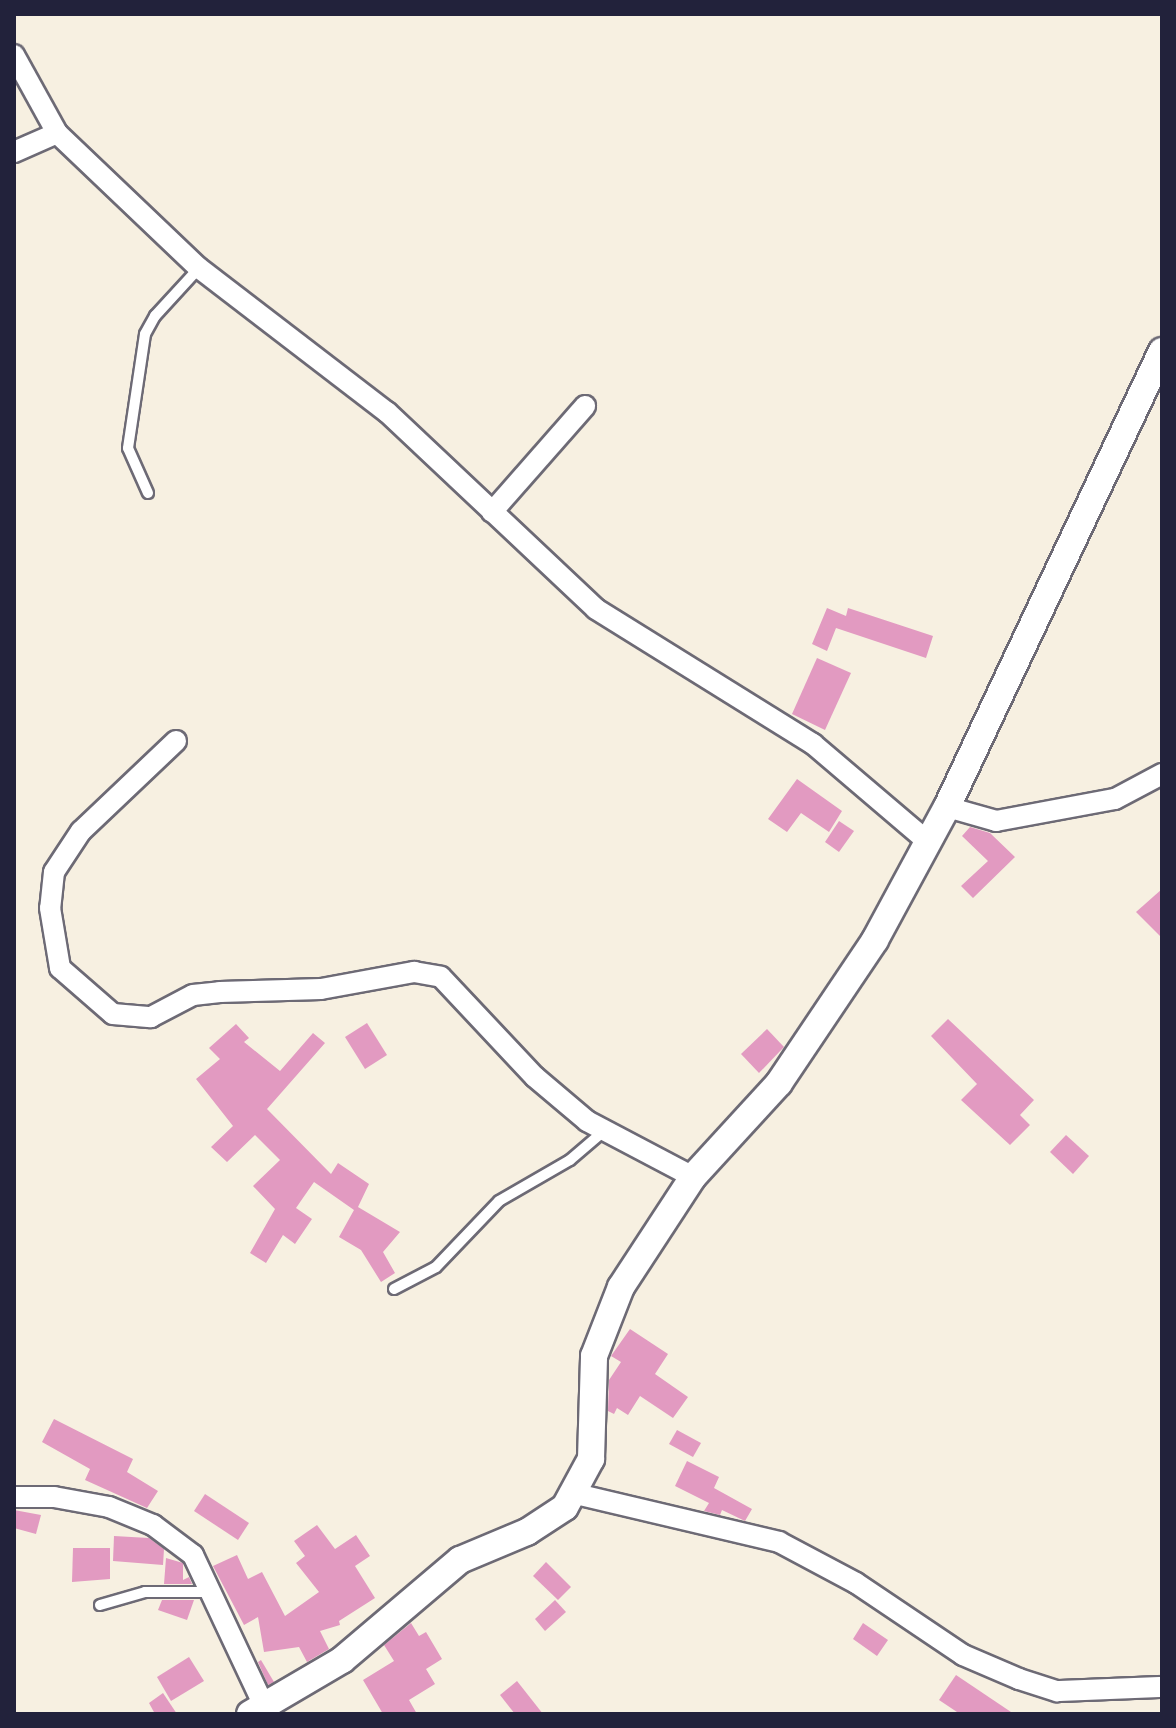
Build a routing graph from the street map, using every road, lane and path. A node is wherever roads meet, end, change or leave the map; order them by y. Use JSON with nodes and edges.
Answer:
{"nodes":[{"id":1,"x":14,"y":55,"type":"edge"},
{"id":2,"x":57,"y":133,"type":"junction"},
{"id":3,"x":14,"y":152,"type":"edge"},
{"id":4,"x":199,"y":268,"type":"junction"},
{"id":5,"x":1162,"y":351,"type":"edge"},
{"id":6,"x":585,"y":406,"type":"dead end"},
{"id":7,"x":148,"y":493,"type":"dead end"},
{"id":8,"x":492,"y":512,"type":"junction"},
{"id":9,"x":176,"y":741,"type":"dead end"},
{"id":10,"x":1162,"y":774,"type":"edge"},
{"id":11,"x":947,"y":807,"type":"junction"},
{"id":12,"x":928,"y":842,"type":"junction"},
{"id":13,"x":604,"y":1131,"type":"junction"},
{"id":14,"x":693,"y":1177,"type":"junction"},
{"id":15,"x":394,"y":1289,"type":"dead end"},
{"id":16,"x":572,"y":1493,"type":"junction"},
{"id":17,"x":14,"y":1497,"type":"edge"},
{"id":18,"x":210,"y":1592,"type":"junction"},
{"id":19,"x":100,"y":1605,"type":"dead end"},
{"id":20,"x":1162,"y":1687,"type":"edge"},
{"id":21,"x":257,"y":1710,"type":"edge"}],
"edges":[{"from":1,"to":2,"type":"street"},
{"from":2,"to":3,"type":"street"},
{"from":2,"to":4,"type":"street"},
{"from":4,"to":7,"type":"lane"},
{"from":4,"to":8,"type":"street"},
{"from":5,"to":11,"type":"street"},
{"from":6,"to":8,"type":"street"},
{"from":8,"to":12,"type":"street"},
{"from":9,"to":13,"type":"street"},
{"from":10,"to":11,"type":"street"},
{"from":11,"to":12,"type":"street"},
{"from":12,"to":14,"type":"street"},
{"from":13,"to":14,"type":"street"},
{"from":13,"to":15,"type":"lane"},
{"from":14,"to":16,"type":"street"},
{"from":16,"to":20,"type":"street"},
{"from":16,"to":21,"type":"street"},
{"from":17,"to":18,"type":"street"},
{"from":18,"to":19,"type":"lane"},
{"from":18,"to":21,"type":"street"}]}
